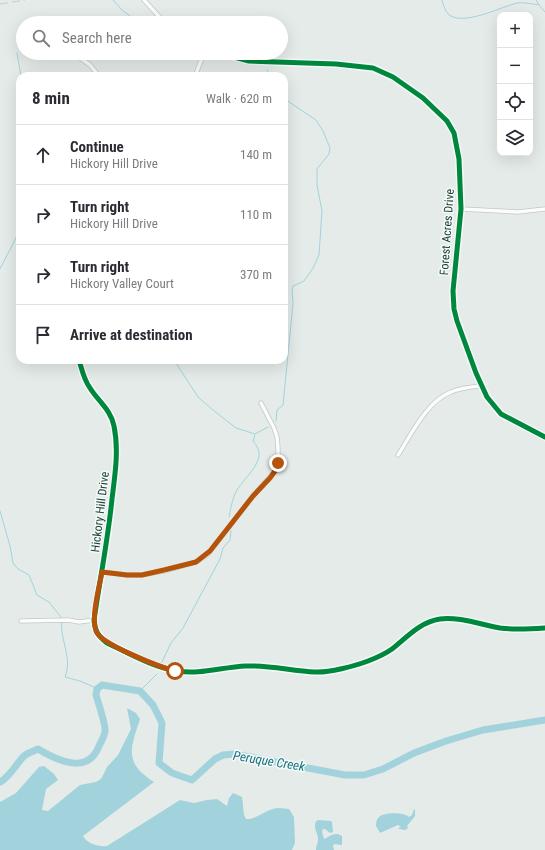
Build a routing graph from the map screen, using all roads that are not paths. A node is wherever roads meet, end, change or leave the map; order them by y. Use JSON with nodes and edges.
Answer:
{"nodes":[{"id":1,"x":144,"y":0,"type":"edge"},
{"id":2,"x":159,"y":16,"type":"edge"},
{"id":3,"x":83,"y":60,"type":"edge"},
{"id":4,"x":201,"y":60,"type":"edge"},
{"id":5,"x":249,"y":60,"type":"edge"},
{"id":6,"x":96,"y":72,"type":"edge"},
{"id":7,"x":197,"y":72,"type":"edge"},
{"id":8,"x":461,"y":209,"type":"junction"},
{"id":9,"x":545,"y":209,"type":"edge"},
{"id":10,"x":80,"y":364,"type":"edge"},
{"id":11,"x":481,"y":386,"type":"junction"},
{"id":12,"x":261,"y":403,"type":"dead end"},
{"id":13,"x":545,"y":437,"type":"edge"},
{"id":14,"x":398,"y":455,"type":"dead end"},
{"id":15,"x":102,"y":572,"type":"junction"},
{"id":16,"x":94,"y":620,"type":"junction"},
{"id":17,"x":21,"y":621,"type":"dead end"},
{"id":18,"x":545,"y":628,"type":"edge"}],
"edges":[{"from":1,"to":2,"type":"street"},
{"from":3,"to":6,"type":"street"},
{"from":4,"to":7,"type":"street"},
{"from":5,"to":8,"type":"street","name":"Forest Acres Drive"},
{"from":8,"to":9,"type":"street"},
{"from":8,"to":11,"type":"street","name":"Forest Acres Drive"},
{"from":10,"to":15,"type":"street","name":"Hickory Hill Drive"},
{"from":11,"to":13,"type":"street","name":"Forest Acres Drive"},
{"from":11,"to":14,"type":"street"},
{"from":12,"to":15,"type":"street"},
{"from":15,"to":16,"type":"street","name":"Hickory Hill Drive"},
{"from":16,"to":17,"type":"street"},
{"from":16,"to":18,"type":"street","name":"Hickory Hill Drive"}]}
